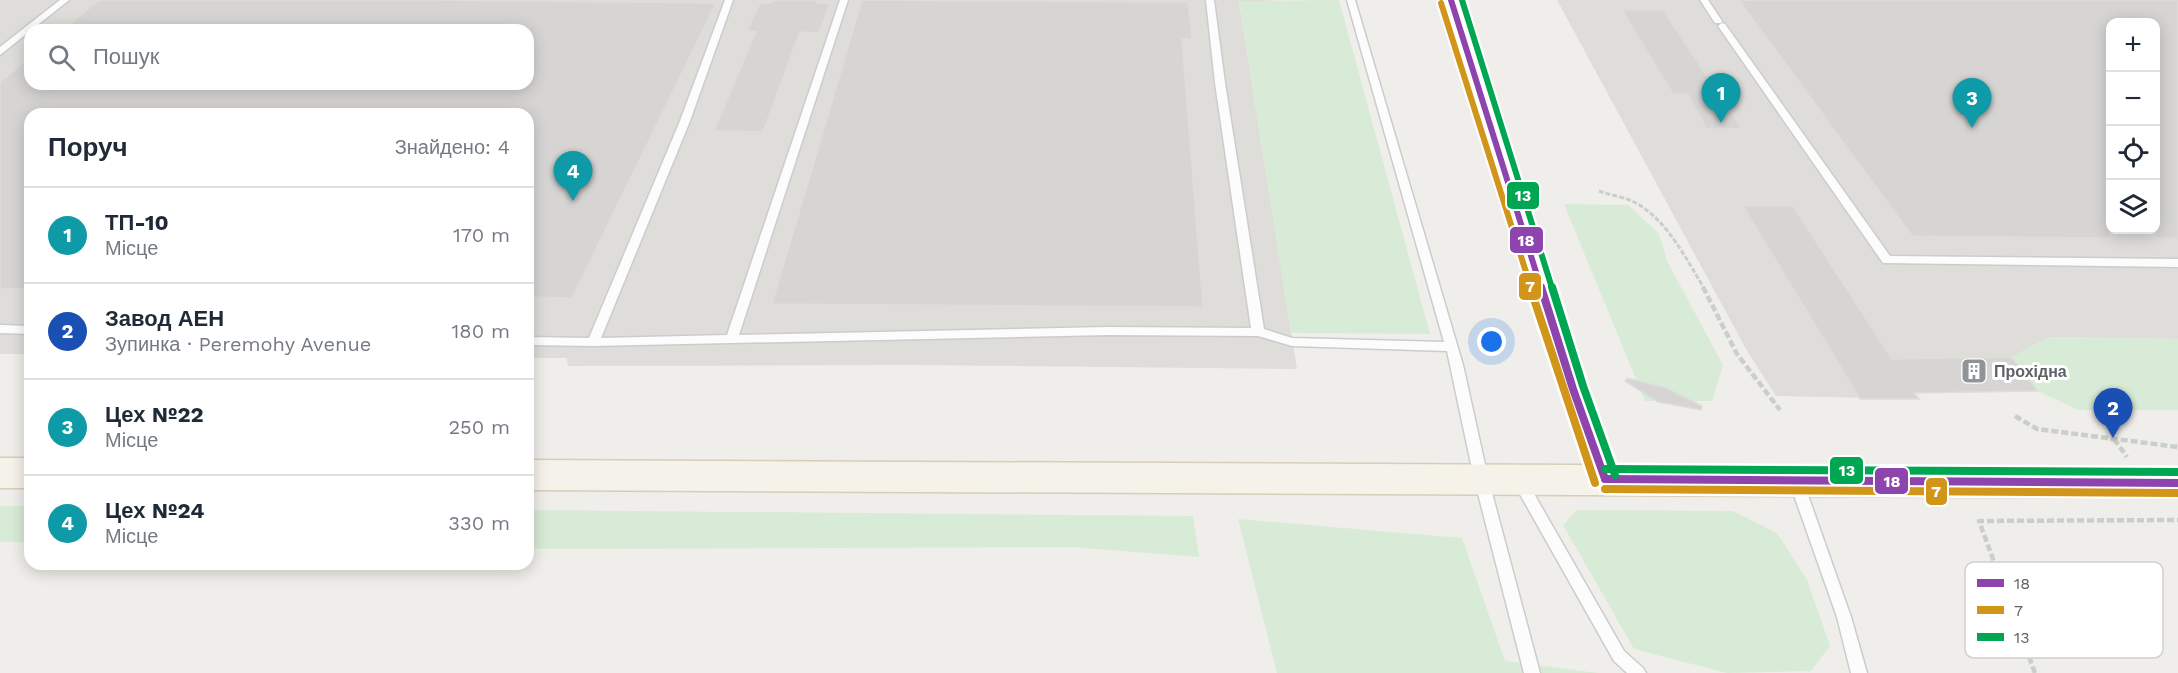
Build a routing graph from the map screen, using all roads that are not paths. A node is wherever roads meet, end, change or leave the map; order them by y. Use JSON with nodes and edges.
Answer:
{"nodes":[{"id":1,"x":65,"y":0,"type":"edge"},
{"id":2,"x":729,"y":0,"type":"edge"},
{"id":3,"x":844,"y":0,"type":"edge"},
{"id":4,"x":1210,"y":0,"type":"edge"},
{"id":5,"x":1350,"y":0,"type":"edge"},
{"id":6,"x":1451,"y":0,"type":"edge"},
{"id":7,"x":1704,"y":0,"type":"edge"},
{"id":8,"x":35,"y":24,"type":"edge"},
{"id":9,"x":24,"y":33,"type":"edge"},
{"id":10,"x":0,"y":52,"type":"edge"},
{"id":11,"x":2178,"y":263,"type":"edge"},
{"id":12,"x":0,"y":329,"type":"edge"},
{"id":13,"x":24,"y":330,"type":"edge"},
{"id":14,"x":1258,"y":332,"type":"junction"},
{"id":15,"x":732,"y":339,"type":"junction"},
{"id":16,"x":534,"y":341,"type":"edge"},
{"id":17,"x":593,"y":342,"type":"junction"},
{"id":18,"x":1451,"y":347,"type":"junction"},
{"id":19,"x":0,"y":473,"type":"edge"},
{"id":20,"x":24,"y":473,"type":"edge"},
{"id":21,"x":534,"y":475,"type":"edge"},
{"id":22,"x":1481,"y":478,"type":"junction"},
{"id":23,"x":1518,"y":478,"type":"junction"},
{"id":24,"x":1605,"y":479,"type":"junction"},
{"id":25,"x":1796,"y":480,"type":"junction"},
{"id":26,"x":2178,"y":483,"type":"edge"},
{"id":27,"x":1532,"y":673,"type":"edge"},
{"id":28,"x":1638,"y":673,"type":"edge"},
{"id":29,"x":1859,"y":673,"type":"edge"}],
"edges":[{"from":1,"to":8,"type":"lane"},
{"from":2,"to":17,"type":"lane"},
{"from":3,"to":15,"type":"lane"},
{"from":4,"to":14,"type":"lane"},
{"from":5,"to":18,"type":"lane"},
{"from":6,"to":24,"type":"street"},
{"from":7,"to":11,"type":"lane"},
{"from":9,"to":10,"type":"lane"},
{"from":12,"to":13,"type":"lane"},
{"from":14,"to":15,"type":"lane"},
{"from":14,"to":18,"type":"lane"},
{"from":15,"to":17,"type":"lane"},
{"from":16,"to":17,"type":"lane"},
{"from":18,"to":22,"type":"lane"},
{"from":19,"to":20,"type":"main road"},
{"from":21,"to":22,"type":"main road"},
{"from":22,"to":23,"type":"main road"},
{"from":22,"to":27,"type":"lane"},
{"from":23,"to":24,"type":"main road"},
{"from":23,"to":28,"type":"lane"},
{"from":24,"to":25,"type":"main road"},
{"from":25,"to":26,"type":"main road"},
{"from":25,"to":29,"type":"lane"}]}
